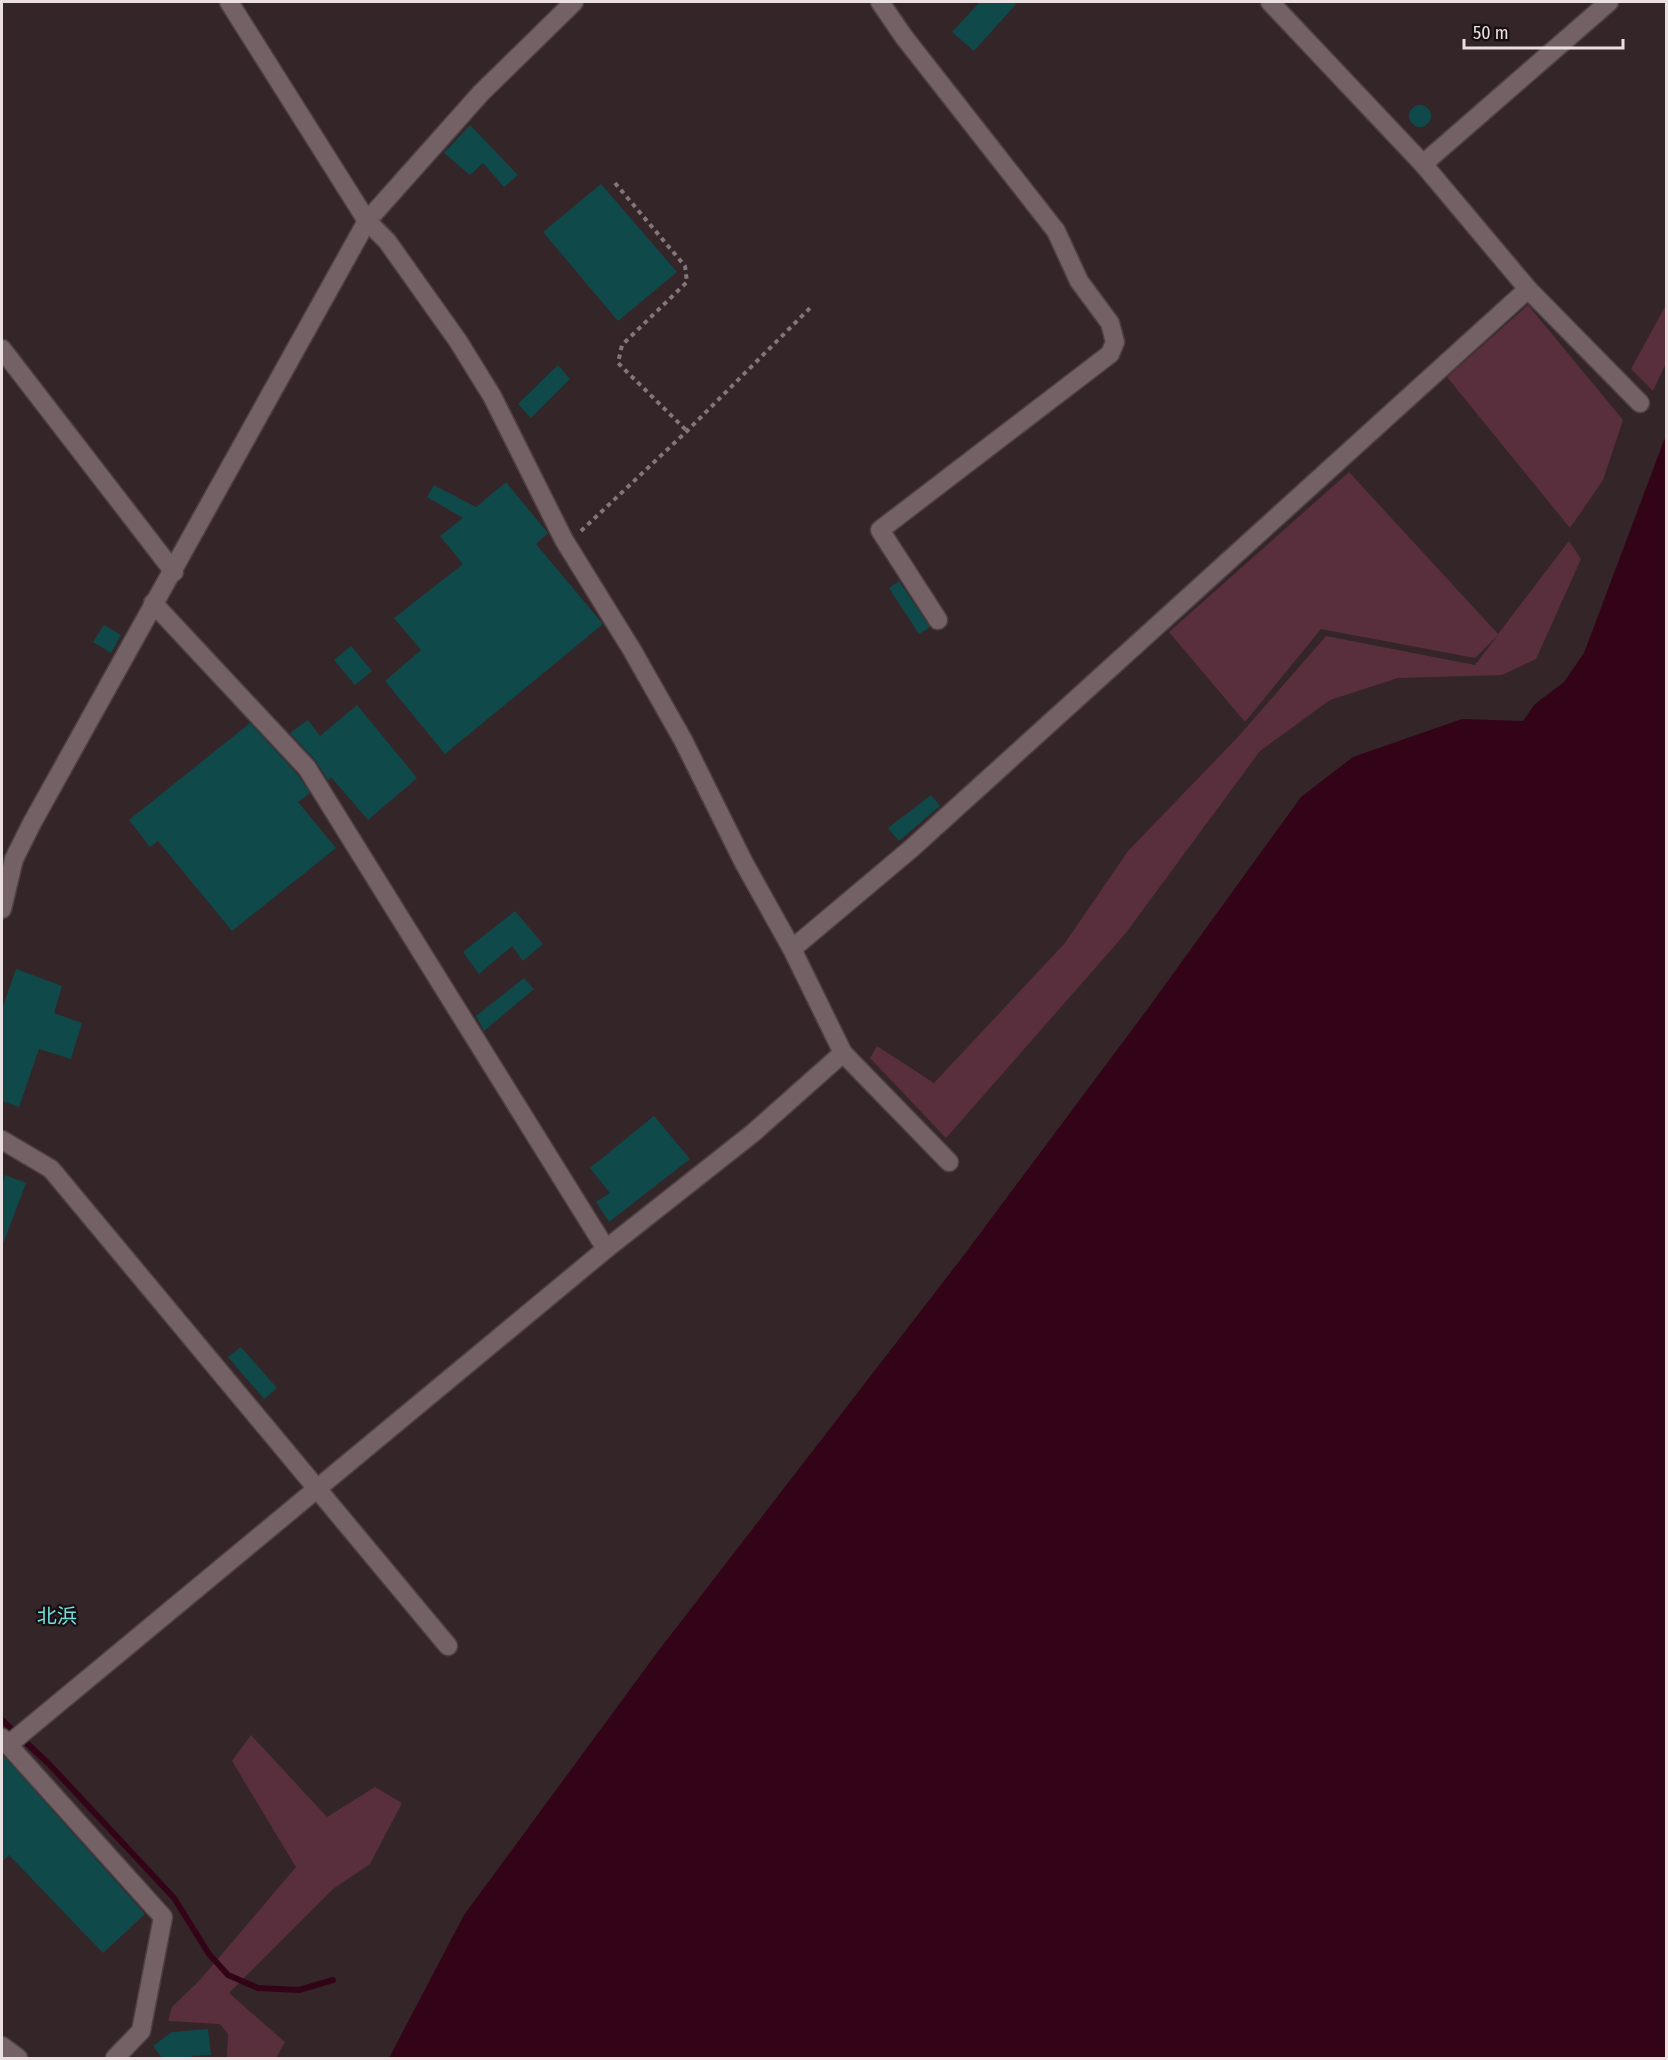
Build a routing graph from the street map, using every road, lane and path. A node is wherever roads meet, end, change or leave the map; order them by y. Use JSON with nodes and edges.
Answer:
{"nodes":[{"id":1,"x":229,"y":2,"type":"edge"},
{"id":2,"x":574,"y":2,"type":"edge"},
{"id":3,"x":880,"y":2,"type":"edge"},
{"id":4,"x":1270,"y":2,"type":"edge"},
{"id":5,"x":1609,"y":2,"type":"edge"},
{"id":6,"x":1423,"y":164,"type":"junction"},
{"id":7,"x":615,"y":183,"type":"dead end"},
{"id":8,"x":367,"y":221,"type":"junction"},
{"id":9,"x":1528,"y":289,"type":"junction"},
{"id":10,"x":811,"y":307,"type":"dead end"},
{"id":11,"x":2,"y":349,"type":"edge"},
{"id":12,"x":1640,"y":403,"type":"dead end"},
{"id":13,"x":687,"y":431,"type":"junction"},
{"id":14,"x":564,"y":540,"type":"junction"},
{"id":15,"x":174,"y":572,"type":"junction"},
{"id":16,"x":153,"y":603,"type":"junction"},
{"id":17,"x":938,"y":620,"type":"dead end"},
{"id":18,"x":2,"y":909,"type":"edge"},
{"id":19,"x":792,"y":949,"type":"junction"},
{"id":20,"x":843,"y":1053,"type":"junction"},
{"id":21,"x":2,"y":1140,"type":"edge"},
{"id":22,"x":949,"y":1162,"type":"dead end"},
{"id":23,"x":606,"y":1249,"type":"junction"},
{"id":24,"x":317,"y":1488,"type":"junction"},
{"id":25,"x":448,"y":1647,"type":"dead end"},
{"id":26,"x":10,"y":1739,"type":"edge"},
{"id":27,"x":2,"y":2046,"type":"edge"},
{"id":28,"x":18,"y":2058,"type":"edge"},
{"id":29,"x":115,"y":2058,"type":"edge"}],
"edges":[{"from":1,"to":8,"type":"street"},
{"from":2,"to":8,"type":"street"},
{"from":3,"to":17,"type":"street"},
{"from":4,"to":6,"type":"street"},
{"from":5,"to":6,"type":"street"},
{"from":6,"to":9,"type":"street"},
{"from":7,"to":13,"type":"path"},
{"from":8,"to":14,"type":"street"},
{"from":8,"to":15,"type":"street"},
{"from":9,"to":12,"type":"street"},
{"from":9,"to":19,"type":"street"},
{"from":10,"to":13,"type":"path"},
{"from":11,"to":15,"type":"street"},
{"from":13,"to":14,"type":"path"},
{"from":14,"to":19,"type":"street"},
{"from":15,"to":16,"type":"street"},
{"from":16,"to":18,"type":"street"},
{"from":16,"to":23,"type":"street"},
{"from":19,"to":20,"type":"street"},
{"from":20,"to":22,"type":"street"},
{"from":20,"to":23,"type":"street"},
{"from":21,"to":24,"type":"street"},
{"from":23,"to":24,"type":"street"},
{"from":24,"to":25,"type":"street"},
{"from":24,"to":26,"type":"street"},
{"from":26,"to":29,"type":"street"},
{"from":27,"to":28,"type":"street"}]}
